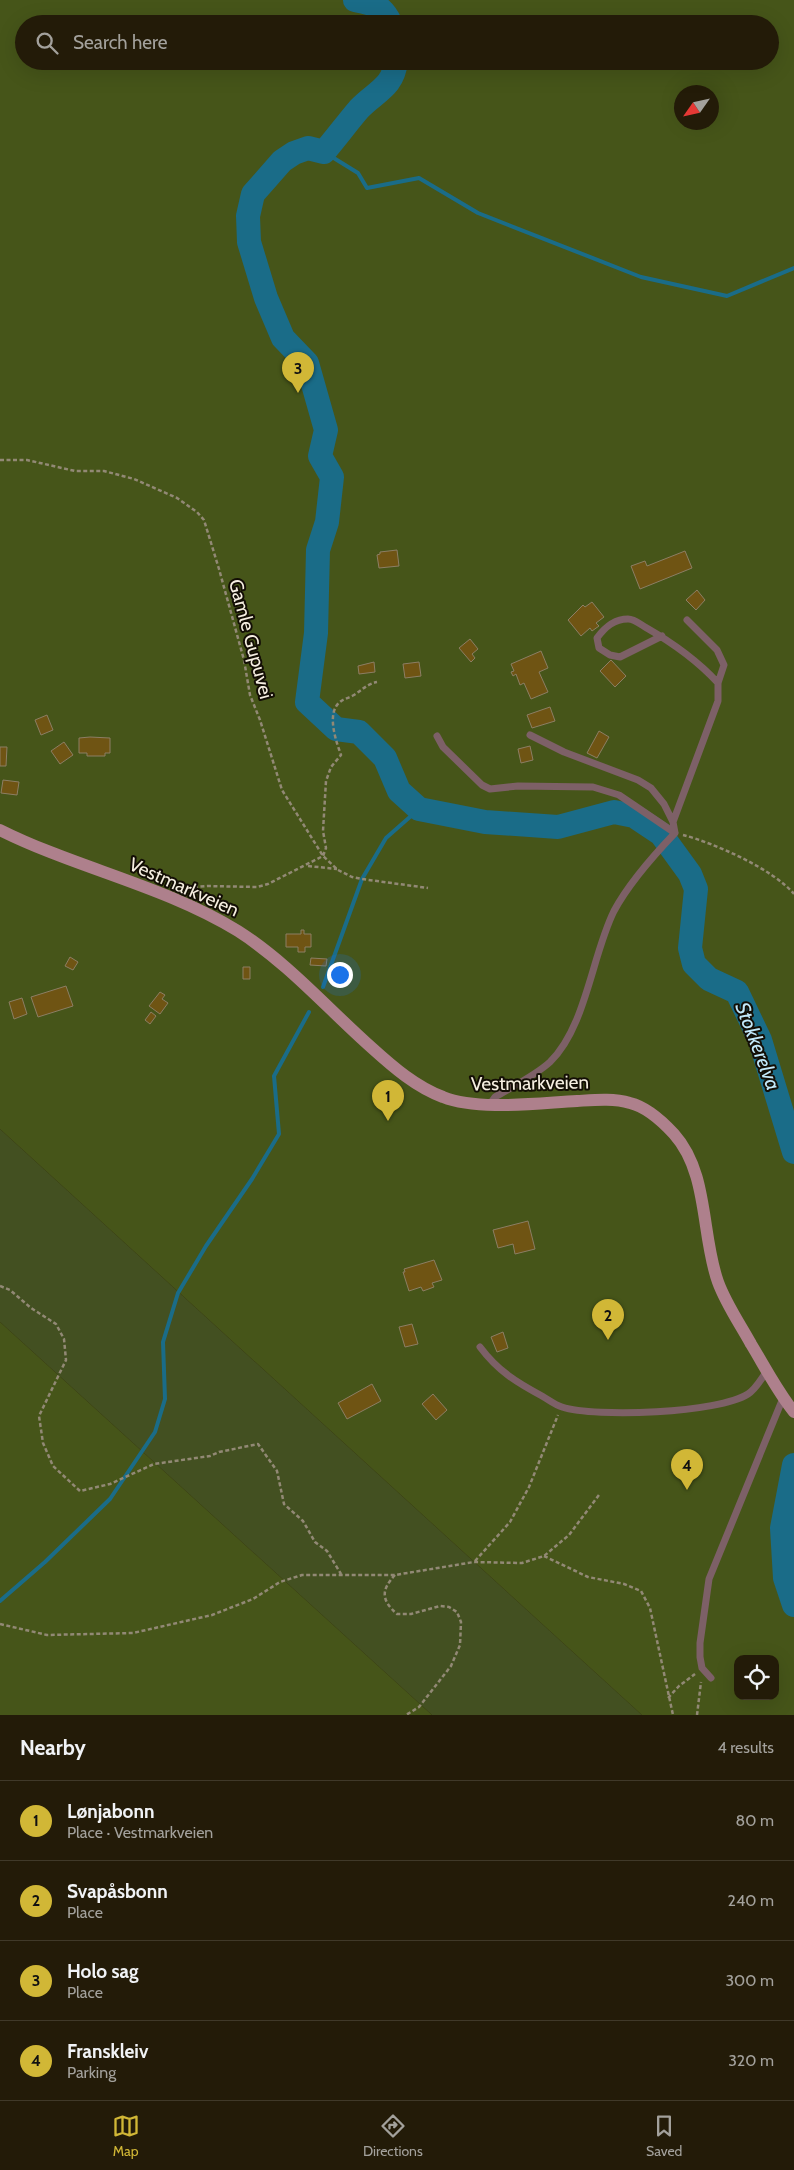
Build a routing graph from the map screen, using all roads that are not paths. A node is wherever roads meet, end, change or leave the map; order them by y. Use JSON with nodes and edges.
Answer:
{"nodes":[{"id":1,"x":687,"y":620,"type":"dead end"},
{"id":2,"x":662,"y":636,"type":"junction"},
{"id":3,"x":718,"y":683,"type":"junction"},
{"id":4,"x":530,"y":735,"type":"dead end"},
{"id":5,"x":438,"y":736,"type":"dead end"},
{"id":6,"x":673,"y":822,"type":"junction"},
{"id":7,"x":0,"y":830,"type":"edge"},
{"id":8,"x":675,"y":833,"type":"junction"},
{"id":9,"x":490,"y":1104,"type":"junction"},
{"id":10,"x":480,"y":1347,"type":"dead end"},
{"id":11,"x":767,"y":1371,"type":"junction"},
{"id":12,"x":783,"y":1398,"type":"junction"},
{"id":13,"x":794,"y":1412,"type":"edge"},
{"id":14,"x":711,"y":1678,"type":"dead end"}],
"edges":[{"from":1,"to":3,"type":"lane"},
{"from":2,"to":2,"type":"lane"},
{"from":2,"to":3,"type":"lane"},
{"from":3,"to":6,"type":"lane"},
{"from":4,"to":6,"type":"lane"},
{"from":5,"to":8,"type":"lane"},
{"from":6,"to":8,"type":"lane"},
{"from":7,"to":9,"type":"street","name":"Vestmarkveien"},
{"from":8,"to":9,"type":"lane"},
{"from":9,"to":11,"type":"street","name":"Vestmarkveien"},
{"from":10,"to":11,"type":"lane"},
{"from":11,"to":12,"type":"street","name":"Vestmarkveien"},
{"from":12,"to":13,"type":"street","name":"Vestmarkveien"},
{"from":12,"to":14,"type":"lane"}]}
